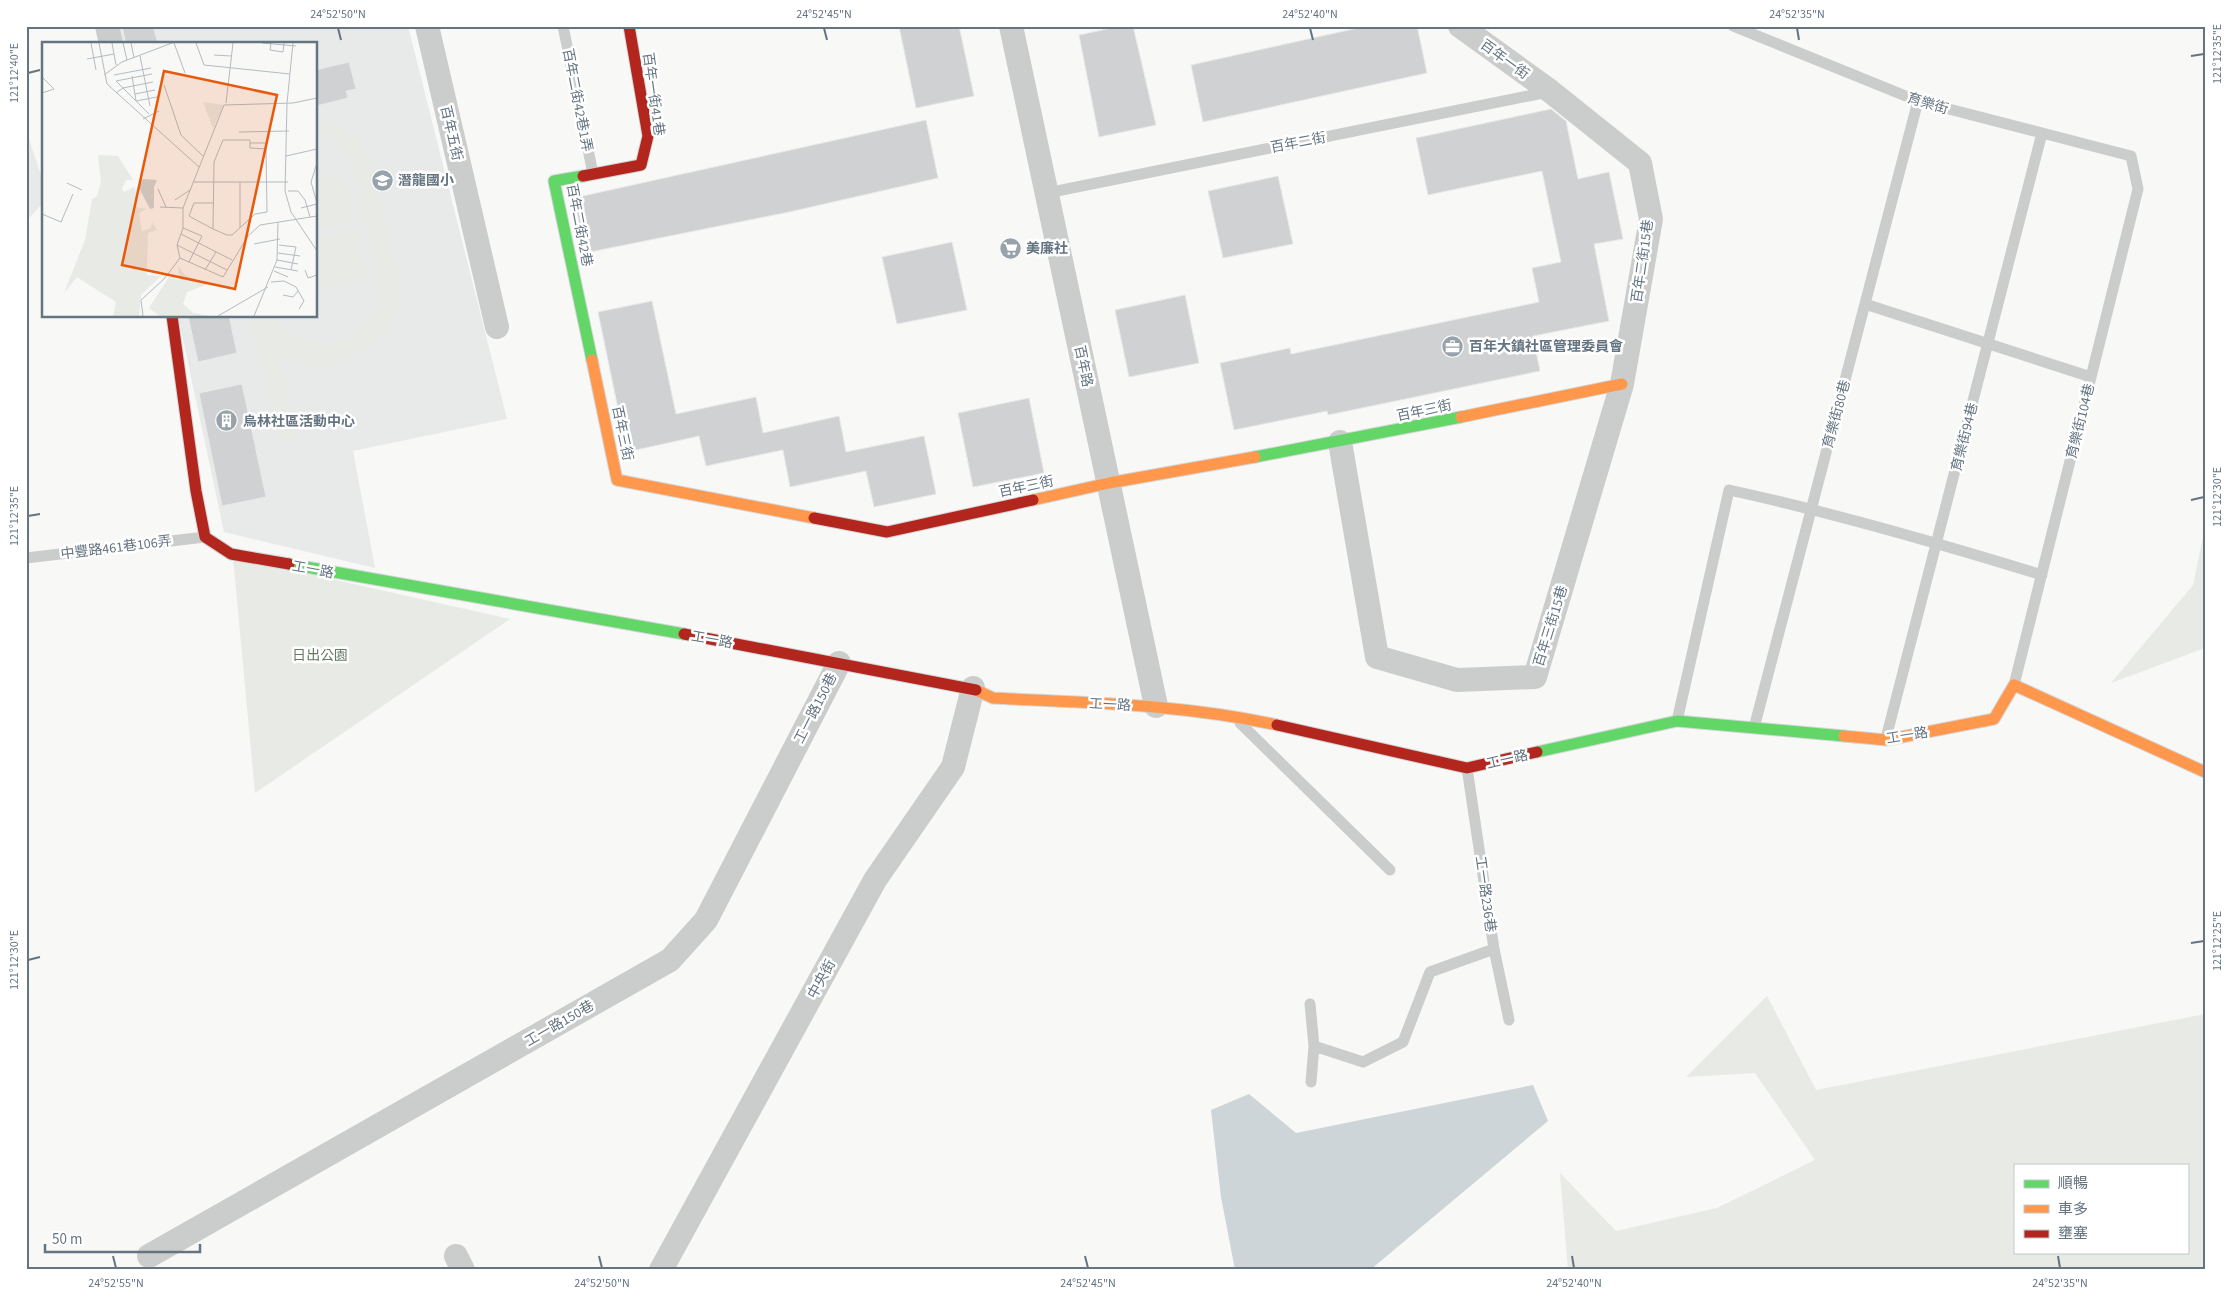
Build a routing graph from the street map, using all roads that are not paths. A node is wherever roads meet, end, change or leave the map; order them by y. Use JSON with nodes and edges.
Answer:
{"nodes":[{"id":1,"x":107,"y":26,"type":"edge"},
{"id":2,"x":427,"y":26,"type":"edge"},
{"id":3,"x":563,"y":26,"type":"edge"},
{"id":4,"x":629,"y":26,"type":"edge"},
{"id":5,"x":1012,"y":26,"type":"edge"},
{"id":6,"x":1460,"y":26,"type":"edge"},
{"id":7,"x":1733,"y":26,"type":"edge"},
{"id":8,"x":111,"y":42,"type":"edge"},
{"id":9,"x":1550,"y":91,"type":"junction"},
{"id":10,"x":1918,"y":101,"type":"junction"},
{"id":11,"x":2042,"y":133,"type":"junction"},
{"id":12,"x":2131,"y":156,"type":"joint"},
{"id":13,"x":641,"y":165,"type":"joint"},
{"id":14,"x":593,"y":174,"type":"junction"},
{"id":15,"x":1047,"y":193,"type":"junction"},
{"id":16,"x":579,"y":300,"type":"joint"},
{"id":17,"x":1865,"y":304,"type":"junction"},
{"id":18,"x":172,"y":318,"type":"edge"},
{"id":19,"x":497,"y":327,"type":"dead end"},
{"id":20,"x":1988,"y":345,"type":"junction"},
{"id":21,"x":2091,"y":377,"type":"junction"},
{"id":22,"x":1622,"y":384,"type":"junction"},
{"id":23,"x":1340,"y":442,"type":"junction"},
{"id":24,"x":1109,"y":483,"type":"junction"},
{"id":25,"x":1812,"y":508,"type":"junction"},
{"id":26,"x":205,"y":537,"type":"junction"},
{"id":27,"x":1937,"y":542,"type":"junction"},
{"id":28,"x":26,"y":558,"type":"edge"},
{"id":29,"x":2042,"y":575,"type":"junction"},
{"id":30,"x":839,"y":663,"type":"junction"},
{"id":31,"x":2014,"y":686,"type":"junction"},
{"id":32,"x":972,"y":688,"type":"junction"},
{"id":33,"x":1156,"y":706,"type":"junction"},
{"id":34,"x":1232,"y":714,"type":"junction"},
{"id":35,"x":1677,"y":721,"type":"junction"},
{"id":36,"x":1754,"y":728,"type":"junction"},
{"id":37,"x":1886,"y":740,"type":"junction"},
{"id":38,"x":1467,"y":768,"type":"junction"},
{"id":39,"x":2205,"y":772,"type":"edge"},
{"id":40,"x":1390,"y":870,"type":"dead end"},
{"id":41,"x":1494,"y":949,"type":"junction"},
{"id":42,"x":1310,"y":1004,"type":"dead end"},
{"id":43,"x":1509,"y":1020,"type":"dead end"},
{"id":44,"x":1314,"y":1046,"type":"junction"},
{"id":45,"x":1311,"y":1082,"type":"dead end"},
{"id":46,"x":149,"y":1256,"type":"dead end"},
{"id":47,"x":661,"y":1270,"type":"edge"}],
"edges":[{"from":1,"to":8,"type":"street"},
{"from":2,"to":19,"type":"street","name":"百年五街"},
{"from":3,"to":14,"type":"lane","name":"百年二街42巷1弄"},
{"from":4,"to":13,"type":"street","name":"百年一街41巷"},
{"from":5,"to":15,"type":"street","name":"百年路"},
{"from":6,"to":9,"type":"street","name":"百年一街"},
{"from":7,"to":10,"type":"lane","name":"育樂街"},
{"from":9,"to":15,"type":"lane","name":"百年二街"},
{"from":9,"to":22,"type":"street","name":"百年二街15巷"},
{"from":10,"to":11,"type":"lane","name":"育樂街"},
{"from":10,"to":17,"type":"lane","name":"育樂街80巷"},
{"from":11,"to":12,"type":"lane","name":"育樂街"},
{"from":11,"to":20,"type":"lane","name":"育樂街94巷"},
{"from":12,"to":21,"type":"lane","name":"育樂街104巷"},
{"from":13,"to":14,"type":"street","name":"百年二街42巷"},
{"from":14,"to":16,"type":"street","name":"百年二街42巷"},
{"from":15,"to":24,"type":"street","name":"百年路"},
{"from":16,"to":24,"type":"street","name":"百年三街"},
{"from":17,"to":20,"type":"lane"},
{"from":17,"to":25,"type":"lane","name":"育樂街80巷"},
{"from":18,"to":26,"type":"street"},
{"from":20,"to":21,"type":"lane"},
{"from":20,"to":27,"type":"lane","name":"育樂街94巷"},
{"from":21,"to":29,"type":"lane","name":"育樂街104巷"},
{"from":22,"to":23,"type":"street","name":"百年三街"},
{"from":22,"to":23,"type":"street","name":"百年三街15巷"},
{"from":23,"to":24,"type":"street","name":"百年三街"},
{"from":24,"to":33,"type":"street","name":"百年路"},
{"from":25,"to":27,"type":"lane"},
{"from":25,"to":35,"type":"lane"},
{"from":25,"to":36,"type":"lane","name":"育樂街80巷"},
{"from":26,"to":28,"type":"lane","name":"中豐路461巷106弄"},
{"from":26,"to":30,"type":"street","name":"工一路"},
{"from":27,"to":29,"type":"lane"},
{"from":27,"to":37,"type":"lane","name":"育樂街94巷"},
{"from":29,"to":31,"type":"lane","name":"育樂街104巷"},
{"from":30,"to":32,"type":"street","name":"工一路"},
{"from":30,"to":46,"type":"street","name":"工一路150巷"},
{"from":31,"to":37,"type":"street","name":"工一路"},
{"from":31,"to":39,"type":"street"},
{"from":32,"to":33,"type":"street","name":"工一路"},
{"from":32,"to":47,"type":"street","name":"中央街"},
{"from":33,"to":34,"type":"street","name":"工一路"},
{"from":34,"to":38,"type":"street","name":"工一路"},
{"from":34,"to":40,"type":"lane"},
{"from":35,"to":36,"type":"street","name":"工一路"},
{"from":35,"to":38,"type":"street","name":"工一路"},
{"from":36,"to":37,"type":"street","name":"工一路"},
{"from":38,"to":41,"type":"lane","name":"工一路236巷"},
{"from":41,"to":43,"type":"lane","name":"工一路236巷"},
{"from":41,"to":44,"type":"lane"},
{"from":42,"to":44,"type":"lane"},
{"from":44,"to":45,"type":"lane"}]}
